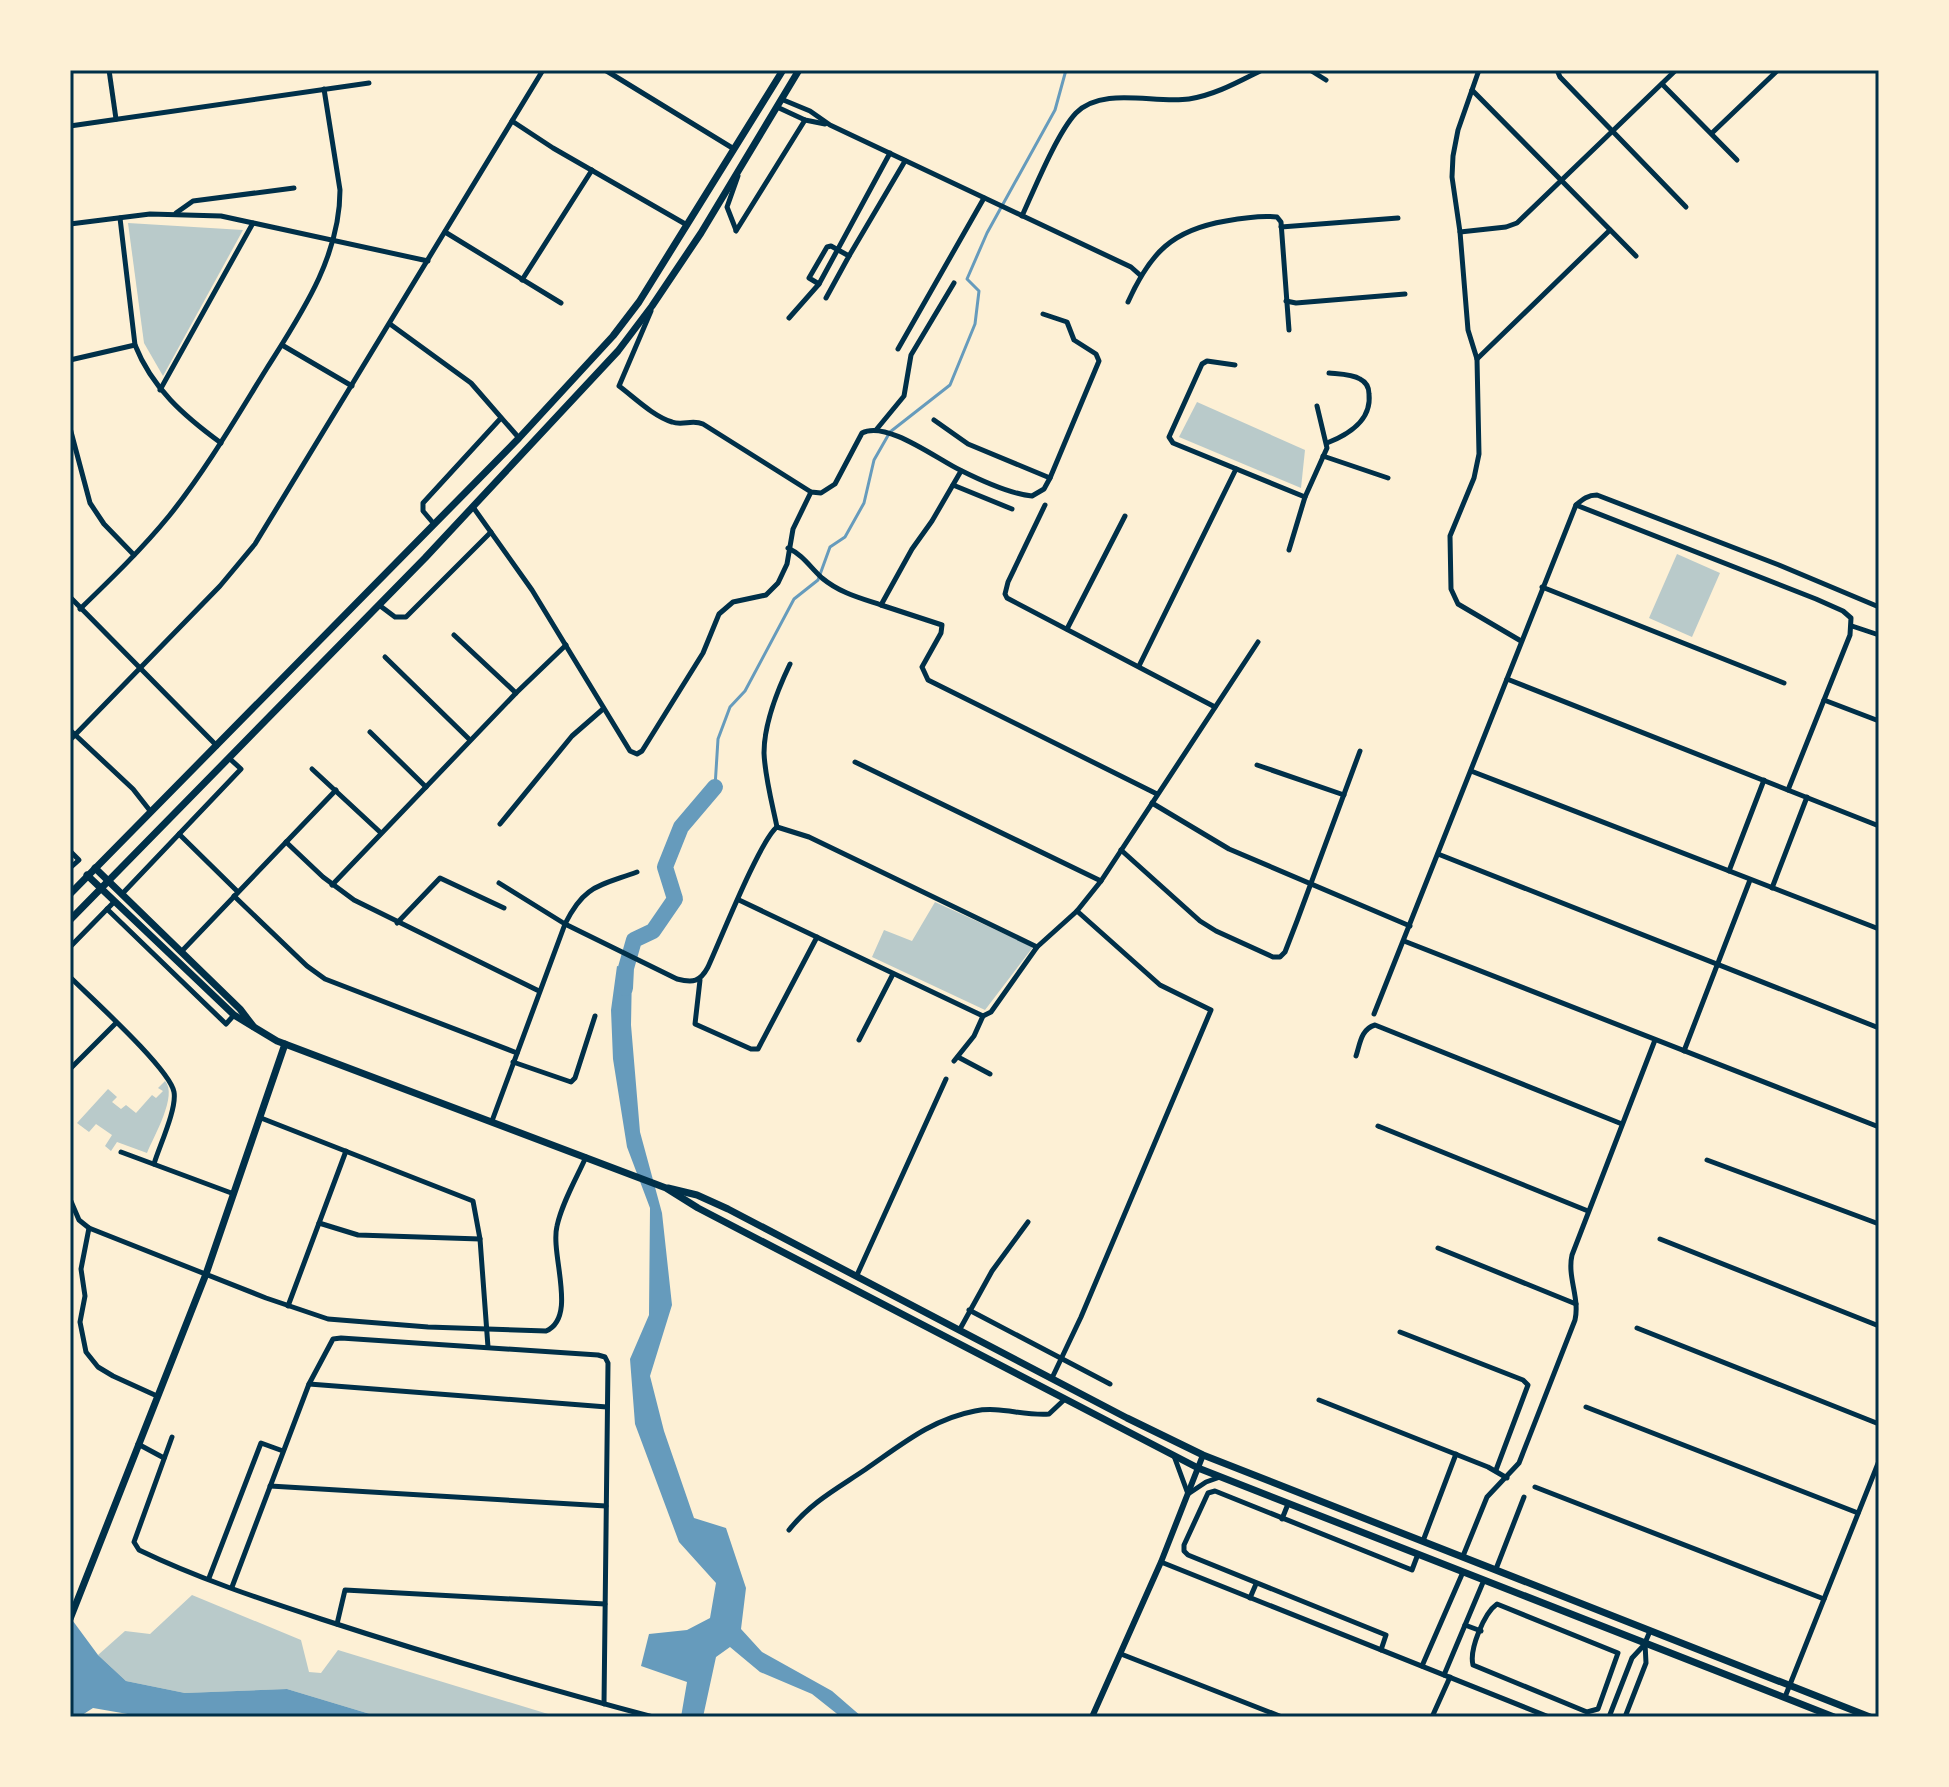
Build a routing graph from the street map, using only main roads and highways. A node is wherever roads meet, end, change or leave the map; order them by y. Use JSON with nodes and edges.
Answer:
{"nodes":[{"id":1,"x":783,"y":70,"type":"edge"},
{"id":2,"x":799,"y":70,"type":"edge"},
{"id":3,"x":338,"y":622,"type":"junction"},
{"id":4,"x":349,"y":634,"type":"junction"},
{"id":5,"x":95,"y":868,"type":"junction"},
{"id":6,"x":87,"y":875,"type":"junction"},
{"id":7,"x":107,"y":880,"type":"junction"},
{"id":8,"x":100,"y":888,"type":"junction"},
{"id":9,"x":70,"y":894,"type":"edge"},
{"id":10,"x":70,"y":920,"type":"edge"},
{"id":11,"x":253,"y":1026,"type":"junction"},
{"id":12,"x":285,"y":1044,"type":"junction"},
{"id":13,"x":662,"y":1186,"type":"junction"},
{"id":14,"x":1272,"y":1484,"type":"junction"},
{"id":15,"x":1288,"y":1504,"type":"junction"},
{"id":16,"x":70,"y":1619,"type":"edge"},
{"id":17,"x":1834,"y":1717,"type":"edge"},
{"id":18,"x":1870,"y":1717,"type":"edge"}],
"edges":[{"from":1,"to":3,"type":"main road"},
{"from":2,"to":4,"type":"main road"},
{"from":3,"to":4,"type":"main road"},
{"from":3,"to":5,"type":"main road"},
{"from":4,"to":7,"type":"main road"},
{"from":5,"to":6,"type":"main road"},
{"from":5,"to":7,"type":"main road"},
{"from":6,"to":8,"type":"main road"},
{"from":6,"to":9,"type":"main road"},
{"from":7,"to":8,"type":"main road"},
{"from":7,"to":11,"type":"main road"},
{"from":8,"to":10,"type":"main road"},
{"from":8,"to":11,"type":"main road"},
{"from":11,"to":12,"type":"main road"},
{"from":12,"to":13,"type":"main road"},
{"from":12,"to":16,"type":"main road"},
{"from":13,"to":14,"type":"main road"},
{"from":13,"to":15,"type":"main road"},
{"from":14,"to":15,"type":"main road"},
{"from":14,"to":18,"type":"main road"},
{"from":15,"to":17,"type":"main road"}]}
